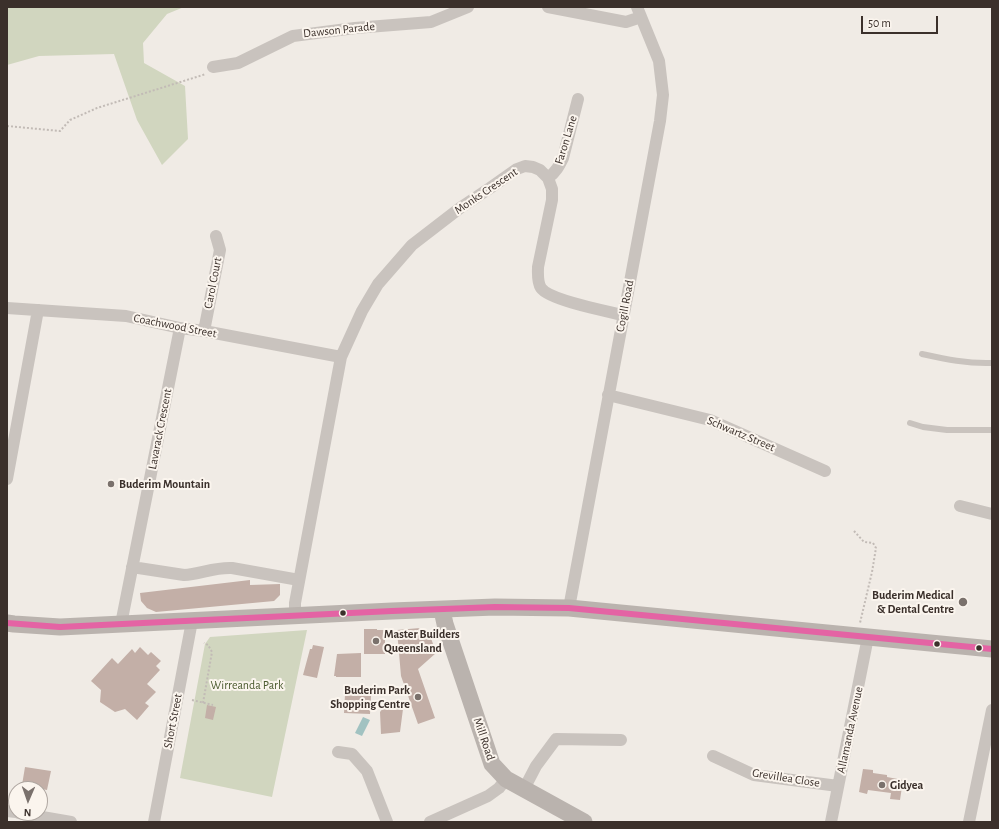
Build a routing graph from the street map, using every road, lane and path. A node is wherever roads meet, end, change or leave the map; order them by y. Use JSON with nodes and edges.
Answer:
{"nodes":[{"id":1,"x":468,"y":7,"type":"edge"},
{"id":2,"x":548,"y":7,"type":"edge"},
{"id":3,"x":639,"y":12,"type":"edge"},
{"id":4,"x":213,"y":67,"type":"joint"},
{"id":5,"x":578,"y":99,"type":"dead end"},
{"id":6,"x":7,"y":126,"type":"edge"},
{"id":7,"x":548,"y":178,"type":"junction"},
{"id":8,"x":216,"y":236,"type":"dead end"},
{"id":9,"x":7,"y":308,"type":"edge"},
{"id":10,"x":38,"y":310,"type":"junction"},
{"id":11,"x":623,"y":315,"type":"junction"},
{"id":12,"x":180,"y":328,"type":"junction"},
{"id":13,"x":204,"y":331,"type":"junction"},
{"id":14,"x":922,"y":354,"type":"dead end"},
{"id":15,"x":341,"y":357,"type":"junction"},
{"id":16,"x":992,"y":363,"type":"edge"},
{"id":17,"x":608,"y":395,"type":"junction"},
{"id":18,"x":910,"y":423,"type":"dead end"},
{"id":19,"x":992,"y":430,"type":"edge"},
{"id":20,"x":825,"y":471,"type":"dead end"},
{"id":21,"x":7,"y":478,"type":"edge"},
{"id":22,"x":960,"y":506,"type":"dead end"},
{"id":23,"x":992,"y":514,"type":"edge"},
{"id":24,"x":854,"y":531,"type":"dead end"},
{"id":25,"x":132,"y":567,"type":"junction"},
{"id":26,"x":299,"y":580,"type":"junction"},
{"id":27,"x":569,"y":608,"type":"junction"},
{"id":28,"x":442,"y":610,"type":"junction"},
{"id":29,"x":295,"y":616,"type":"junction"},
{"id":30,"x":192,"y":621,"type":"junction"},
{"id":31,"x":7,"y":623,"type":"edge"},
{"id":32,"x":121,"y":624,"type":"junction"},
{"id":33,"x":864,"y":630,"type":"junction"},
{"id":34,"x":204,"y":643,"type":"dead end"},
{"id":35,"x":992,"y":649,"type":"edge"},
{"id":36,"x":192,"y":700,"type":"dead end"},
{"id":37,"x":203,"y":703,"type":"junction"},
{"id":38,"x":213,"y":705,"type":"dead end"},
{"id":39,"x":992,"y":710,"type":"edge"},
{"id":40,"x":621,"y":740,"type":"dead end"},
{"id":41,"x":338,"y":752,"type":"dead end"},
{"id":42,"x":712,"y":756,"type":"dead end"},
{"id":43,"x":506,"y":779,"type":"junction"},
{"id":44,"x":838,"y":786,"type":"junction"},
{"id":45,"x":524,"y":789,"type":"junction"},
{"id":46,"x":48,"y":818,"type":"edge"},
{"id":47,"x":581,"y":821,"type":"edge"},
{"id":48,"x":71,"y":822,"type":"edge"},
{"id":49,"x":154,"y":822,"type":"edge"},
{"id":50,"x":387,"y":822,"type":"edge"},
{"id":51,"x":431,"y":822,"type":"edge"},
{"id":52,"x":831,"y":822,"type":"edge"},
{"id":53,"x":969,"y":822,"type":"edge"}],
"edges":[{"from":1,"to":4,"type":"street","name":"Dawson Parade"},
{"from":2,"to":3,"type":"street"},
{"from":3,"to":11,"type":"street","name":"Cogill Road"},
{"from":4,"to":6,"type":"path"},
{"from":5,"to":7,"type":"street","name":"Faron Lane"},
{"from":7,"to":11,"type":"street"},
{"from":7,"to":15,"type":"street","name":"Monks Crescent"},
{"from":8,"to":13,"type":"street","name":"Carol Court"},
{"from":9,"to":10,"type":"street","name":"Coachwood Street"},
{"from":10,"to":12,"type":"street","name":"Coachwood Street"},
{"from":10,"to":21,"type":"street"},
{"from":11,"to":17,"type":"street","name":"Cogill Road"},
{"from":12,"to":13,"type":"street","name":"Coachwood Street"},
{"from":12,"to":25,"type":"street","name":"Lavarack Crescent"},
{"from":13,"to":15,"type":"street","name":"Coachwood Street"},
{"from":14,"to":16,"type":"lane"},
{"from":15,"to":26,"type":"street"},
{"from":17,"to":20,"type":"street","name":"Schwartz Street"},
{"from":17,"to":27,"type":"street","name":"Cogill Road"},
{"from":18,"to":19,"type":"lane"},
{"from":22,"to":23,"type":"street"},
{"from":24,"to":33,"type":"path"},
{"from":25,"to":26,"type":"street"},
{"from":25,"to":32,"type":"street","name":"Lavarack Crescent"},
{"from":26,"to":29,"type":"street"},
{"from":27,"to":28,"type":"main road"},
{"from":27,"to":33,"type":"main road"},
{"from":28,"to":29,"type":"main road"},
{"from":28,"to":43,"type":"main road","name":"Mill Road"},
{"from":29,"to":30,"type":"main road"},
{"from":30,"to":32,"type":"main road"},
{"from":30,"to":49,"type":"street","name":"Short Street"},
{"from":31,"to":32,"type":"main road"},
{"from":33,"to":35,"type":"main road"},
{"from":33,"to":44,"type":"street","name":"Allamanda Avenue"},
{"from":34,"to":37,"type":"path"},
{"from":36,"to":37,"type":"path"},
{"from":37,"to":38,"type":"path"},
{"from":39,"to":53,"type":"street"},
{"from":40,"to":45,"type":"street"},
{"from":41,"to":50,"type":"street"},
{"from":42,"to":44,"type":"street","name":"Grevillea Close"},
{"from":43,"to":45,"type":"main road","name":"Mill Road"},
{"from":43,"to":51,"type":"street"},
{"from":44,"to":52,"type":"street","name":"Allamanda Avenue"},
{"from":45,"to":47,"type":"main road","name":"Mill Road"},
{"from":46,"to":48,"type":"street"}]}
